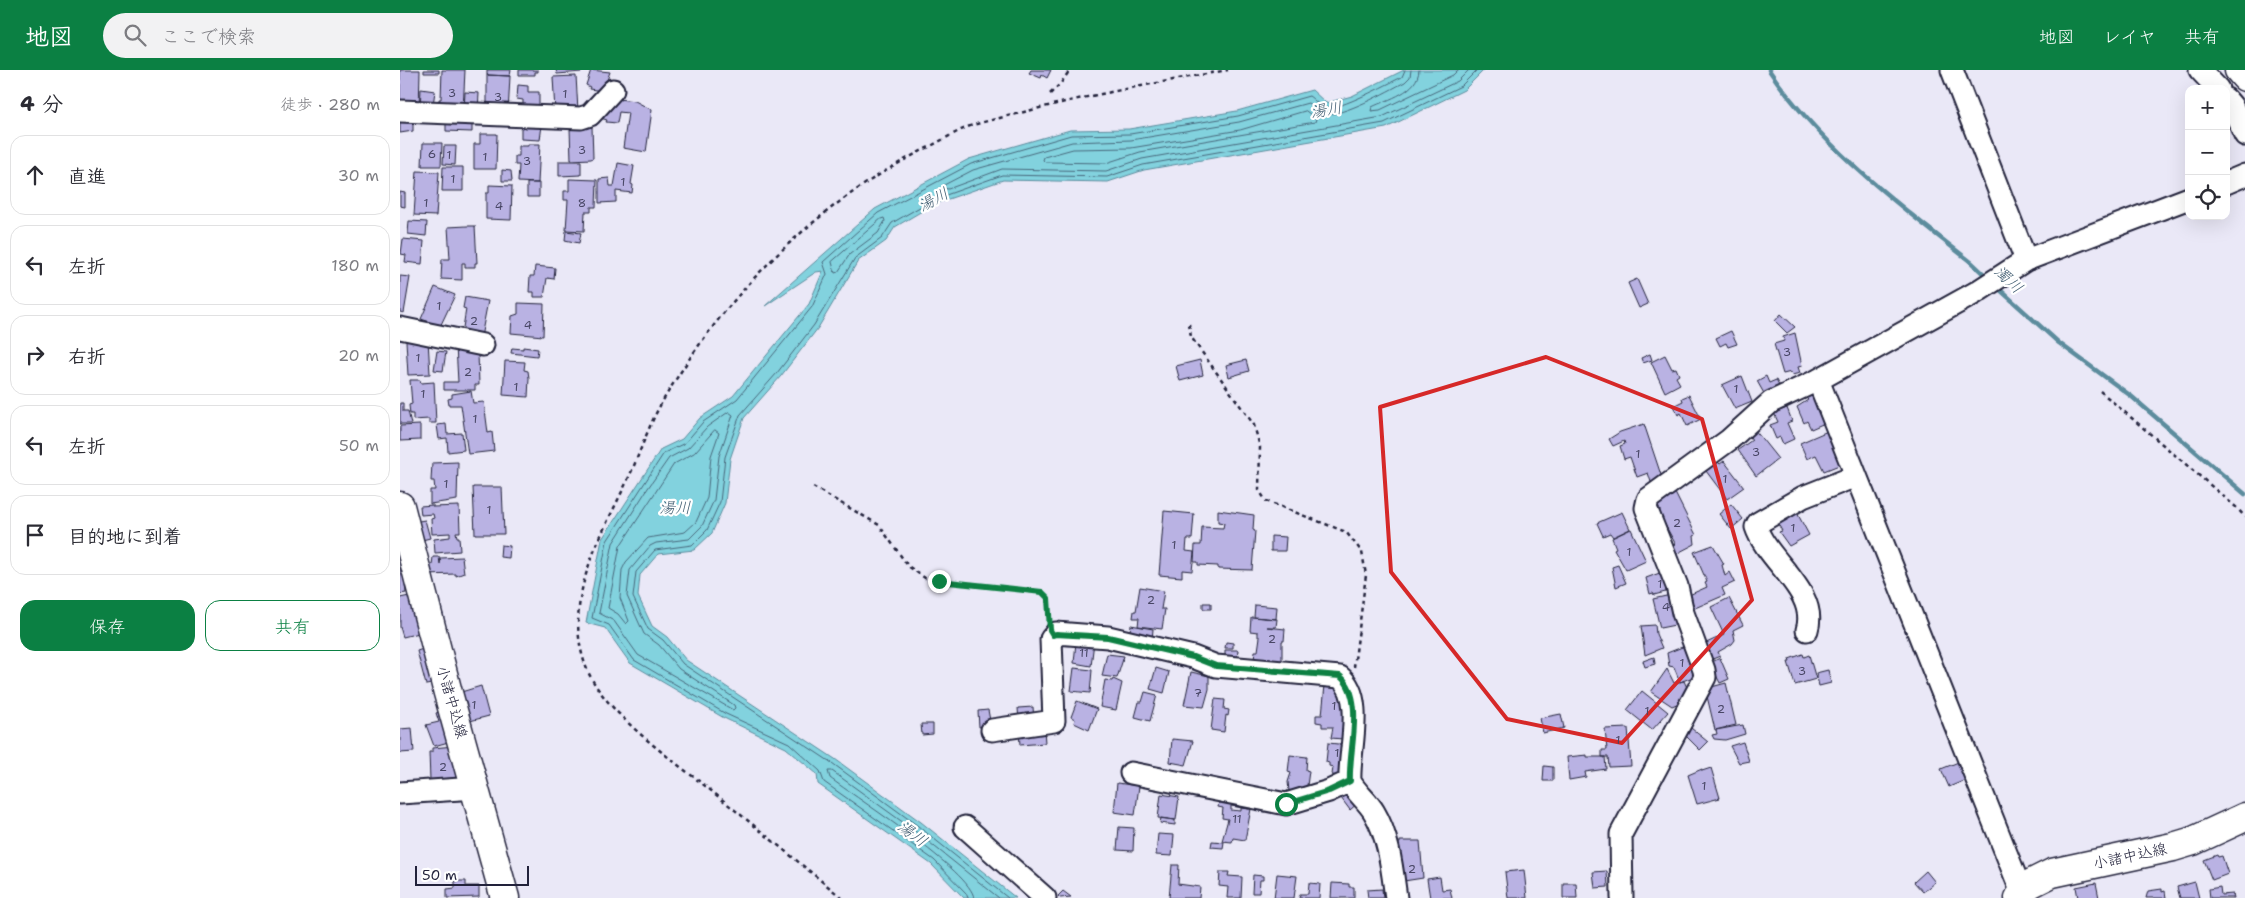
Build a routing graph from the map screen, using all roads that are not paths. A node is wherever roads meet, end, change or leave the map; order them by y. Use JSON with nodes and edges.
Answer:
{"nodes":[{"id":1,"x":1952,"y":70,"type":"edge"},
{"id":2,"x":2200,"y":70,"type":"edge"},
{"id":3,"x":2239,"y":70,"type":"edge"},
{"id":4,"x":2245,"y":77,"type":"edge"},
{"id":5,"x":2214,"y":85,"type":"edge"},
{"id":6,"x":613,"y":90,"type":"dead end"},
{"id":7,"x":2230,"y":103,"type":"edge"},
{"id":8,"x":400,"y":111,"type":"edge"},
{"id":9,"x":2245,"y":135,"type":"edge"},
{"id":10,"x":2245,"y":176,"type":"edge"},
{"id":11,"x":2230,"y":182,"type":"edge"},
{"id":12,"x":2185,"y":200,"type":"edge"},
{"id":13,"x":2026,"y":260,"type":"junction"},
{"id":14,"x":400,"y":328,"type":"edge"},
{"id":15,"x":483,"y":345,"type":"dead end"},
{"id":16,"x":1818,"y":380,"type":"junction"},
{"id":17,"x":1856,"y":476,"type":"junction"},
{"id":18,"x":400,"y":506,"type":"edge"},
{"id":19,"x":1807,"y":630,"type":"dead end"},
{"id":20,"x":992,"y":730,"type":"dead end"},
{"id":21,"x":1132,"y":773,"type":"dead end"},
{"id":22,"x":1350,"y":781,"type":"junction"},
{"id":23,"x":476,"y":788,"type":"junction"},
{"id":24,"x":400,"y":793,"type":"edge"},
{"id":25,"x":2245,"y":817,"type":"edge"},
{"id":26,"x":965,"y":827,"type":"dead end"},
{"id":27,"x":2020,"y":895,"type":"edge"},
{"id":28,"x":505,"y":898,"type":"edge"},
{"id":29,"x":1045,"y":898,"type":"edge"},
{"id":30,"x":1396,"y":898,"type":"edge"},
{"id":31,"x":1622,"y":898,"type":"edge"}],
"edges":[{"from":1,"to":13,"type":"street"},
{"from":2,"to":5,"type":"street"},
{"from":3,"to":4,"type":"main road"},
{"from":6,"to":8,"type":"street"},
{"from":7,"to":9,"type":"street"},
{"from":10,"to":11,"type":"street"},
{"from":12,"to":13,"type":"street"},
{"from":13,"to":16,"type":"street"},
{"from":14,"to":15,"type":"street"},
{"from":16,"to":17,"type":"street"},
{"from":16,"to":31,"type":"street"},
{"from":17,"to":19,"type":"street"},
{"from":17,"to":27,"type":"street"},
{"from":18,"to":23,"type":"main road","name":"小諸中込線"},
{"from":20,"to":22,"type":"street"},
{"from":21,"to":22,"type":"street"},
{"from":22,"to":30,"type":"street"},
{"from":23,"to":24,"type":"street"},
{"from":23,"to":28,"type":"main road","name":"小諸中込線"},
{"from":25,"to":27,"type":"main road","name":"小諸中込線"},
{"from":26,"to":29,"type":"street"}]}
